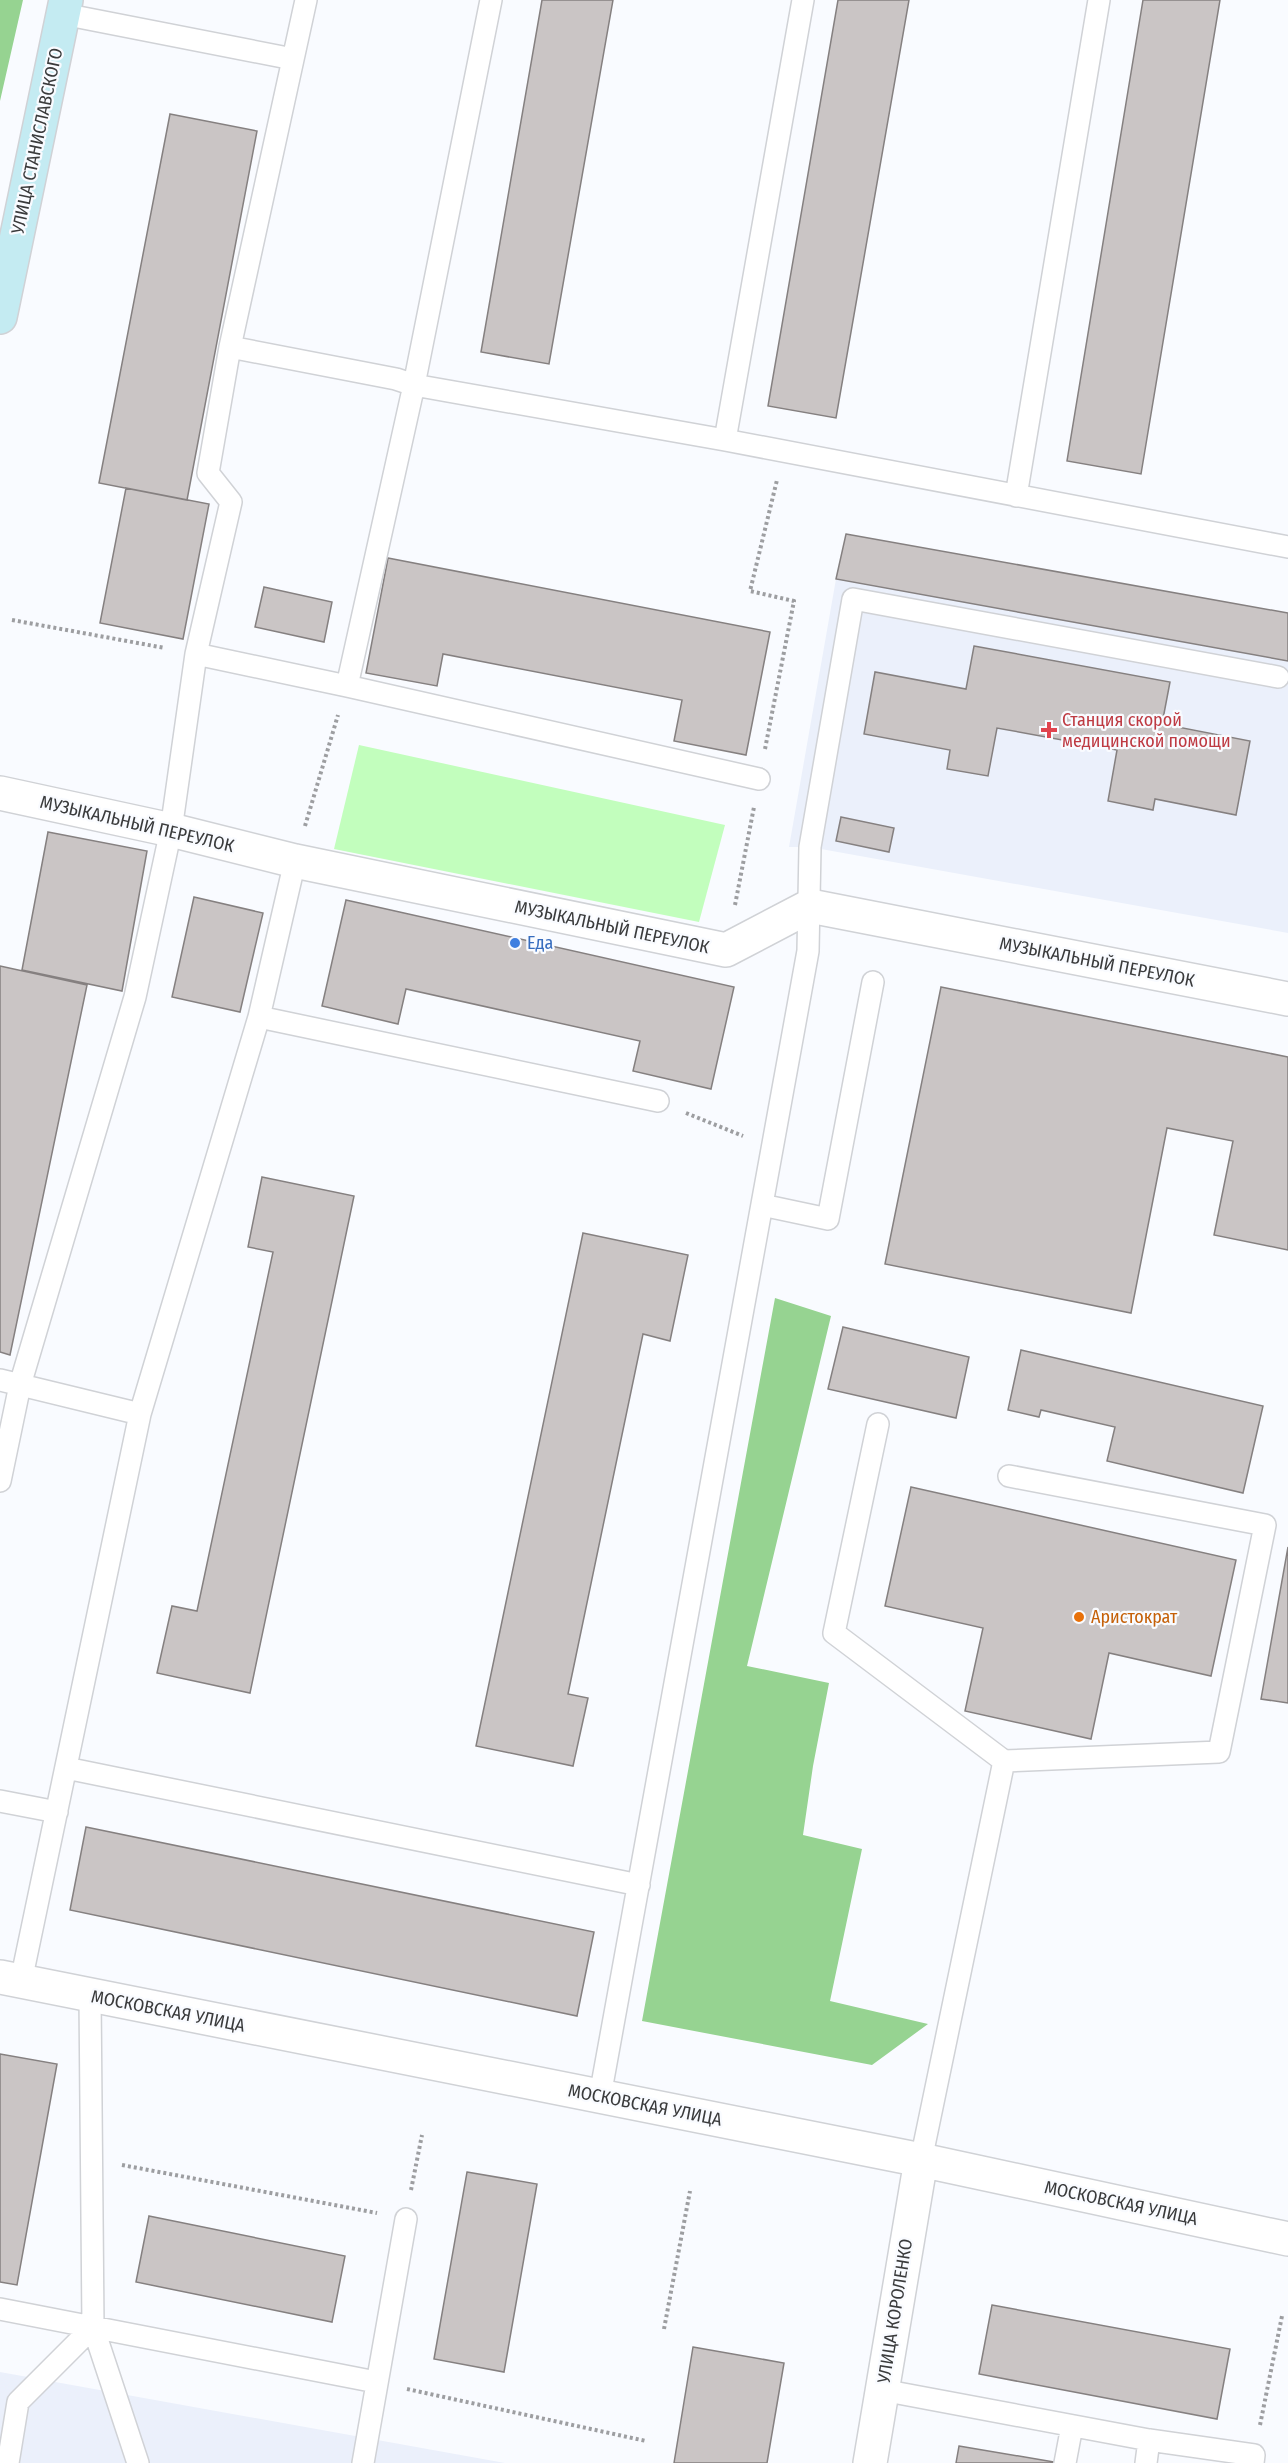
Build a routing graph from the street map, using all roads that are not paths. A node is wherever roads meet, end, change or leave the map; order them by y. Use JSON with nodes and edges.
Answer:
{"nodes":[{"id":1,"x":306,"y":0,"type":"edge"},
{"id":2,"x":491,"y":0,"type":"edge"},
{"id":3,"x":803,"y":0,"type":"edge"},
{"id":4,"x":1099,"y":0,"type":"edge"},
{"id":5,"x":65,"y":7,"type":"edge"},
{"id":6,"x":293,"y":60,"type":"junction"},
{"id":7,"x":0,"y":316,"type":"edge"},
{"id":8,"x":230,"y":347,"type":"junction"},
{"id":9,"x":414,"y":385,"type":"junction"},
{"id":10,"x":725,"y":440,"type":"junction"},
{"id":11,"x":1017,"y":496,"type":"junction"},
{"id":12,"x":1288,"y":547,"type":"edge"},
{"id":13,"x":196,"y":654,"type":"junction"},
{"id":14,"x":1278,"y":677,"type":"dead end"},
{"id":15,"x":347,"y":686,"type":"junction"},
{"id":16,"x":759,"y":779,"type":"dead end"},
{"id":17,"x":0,"y":793,"type":"edge"},
{"id":18,"x":171,"y":830,"type":"junction"},
{"id":19,"x":295,"y":861,"type":"junction"},
{"id":20,"x":810,"y":906,"type":"junction"},
{"id":21,"x":873,"y":982,"type":"dead end"},
{"id":22,"x":1288,"y":999,"type":"edge"},
{"id":23,"x":259,"y":1017,"type":"junction"},
{"id":24,"x":658,"y":1101,"type":"road end"},
{"id":25,"x":762,"y":1205,"type":"junction"},
{"id":26,"x":10,"y":1383,"type":"edge"},
{"id":27,"x":140,"y":1414,"type":"junction"},
{"id":28,"x":878,"y":1424,"type":"dead end"},
{"id":29,"x":1009,"y":1476,"type":"dead end"},
{"id":30,"x":0,"y":1481,"type":"edge"},
{"id":31,"x":1004,"y":1761,"type":"junction"},
{"id":32,"x":66,"y":1768,"type":"junction"},
{"id":33,"x":0,"y":1801,"type":"edge"},
{"id":34,"x":57,"y":1812,"type":"junction"},
{"id":35,"x":639,"y":1885,"type":"junction"},
{"id":36,"x":10,"y":1979,"type":"edge"},
{"id":37,"x":90,"y":1995,"type":"junction"},
{"id":38,"x":600,"y":2096,"type":"junction"},
{"id":39,"x":921,"y":2160,"type":"junction"},
{"id":40,"x":406,"y":2219,"type":"road end"},
{"id":41,"x":1287,"y":2236,"type":"edge"},
{"id":42,"x":0,"y":2309,"type":"edge"},
{"id":43,"x":93,"y":2327,"type":"junction"},
{"id":44,"x":376,"y":2382,"type":"junction"},
{"id":45,"x":882,"y":2390,"type":"junction"},
{"id":46,"x":1072,"y":2426,"type":"junction"},
{"id":47,"x":1149,"y":2440,"type":"junction"},
{"id":48,"x":1253,"y":2459,"type":"edge"},
{"id":49,"x":8,"y":2463,"type":"edge"},
{"id":50,"x":138,"y":2463,"type":"edge"},
{"id":51,"x":363,"y":2463,"type":"edge"},
{"id":52,"x":870,"y":2463,"type":"edge"},
{"id":53,"x":1065,"y":2463,"type":"edge"},
{"id":54,"x":1146,"y":2463,"type":"edge"}],
"edges":[{"from":1,"to":6,"type":"lane"},
{"from":2,"to":9,"type":"lane"},
{"from":3,"to":10,"type":"lane"},
{"from":4,"to":11,"type":"lane"},
{"from":5,"to":6,"type":"lane"},
{"from":5,"to":7,"type":"main road","name":"УЛИЦА СТАНИСЛАВСКОГО"},
{"from":6,"to":8,"type":"lane"},
{"from":8,"to":9,"type":"lane"},
{"from":8,"to":13,"type":"lane"},
{"from":9,"to":10,"type":"lane"},
{"from":9,"to":15,"type":"lane"},
{"from":10,"to":11,"type":"lane"},
{"from":11,"to":12,"type":"lane"},
{"from":13,"to":15,"type":"lane"},
{"from":13,"to":18,"type":"lane"},
{"from":14,"to":20,"type":"lane"},
{"from":15,"to":16,"type":"lane"},
{"from":17,"to":18,"type":"street","name":"МУЗЫКАЛЬНЫЙ ПЕРЕУЛОК"},
{"from":18,"to":19,"type":"street","name":"МУЗЫКАЛЬНЫЙ ПЕРЕУЛОК"},
{"from":18,"to":26,"type":"lane"},
{"from":19,"to":20,"type":"street","name":"МУЗЫКАЛЬНЫЙ ПЕРЕУЛОК"},
{"from":19,"to":23,"type":"lane"},
{"from":20,"to":22,"type":"street","name":"МУЗЫКАЛЬНЫЙ ПЕРЕУЛОК"},
{"from":20,"to":25,"type":"lane"},
{"from":21,"to":25,"type":"lane"},
{"from":23,"to":24,"type":"lane"},
{"from":23,"to":27,"type":"lane"},
{"from":25,"to":35,"type":"lane"},
{"from":26,"to":27,"type":"lane"},
{"from":26,"to":30,"type":"lane"},
{"from":27,"to":32,"type":"lane"},
{"from":28,"to":31,"type":"lane"},
{"from":29,"to":31,"type":"lane"},
{"from":31,"to":39,"type":"lane"},
{"from":32,"to":34,"type":"lane"},
{"from":32,"to":35,"type":"lane"},
{"from":33,"to":34,"type":"lane"},
{"from":34,"to":36,"type":"lane"},
{"from":35,"to":38,"type":"lane"},
{"from":36,"to":37,"type":"street","name":"МОСКОВСКАЯ УЛИЦА"},
{"from":37,"to":38,"type":"street","name":"МОСКОВСКАЯ УЛИЦА"},
{"from":37,"to":43,"type":"lane"},
{"from":38,"to":39,"type":"street","name":"МОСКОВСКАЯ УЛИЦА"},
{"from":39,"to":41,"type":"street","name":"МОСКОВСКАЯ УЛИЦА"},
{"from":39,"to":45,"type":"street","name":"УЛИЦА КОРОЛЕНКО"},
{"from":40,"to":44,"type":"lane"},
{"from":42,"to":43,"type":"lane"},
{"from":43,"to":44,"type":"lane"},
{"from":43,"to":49,"type":"lane"},
{"from":43,"to":50,"type":"lane"},
{"from":44,"to":51,"type":"lane"},
{"from":45,"to":46,"type":"lane"},
{"from":45,"to":52,"type":"street","name":"УЛИЦА КОРОЛЕНКО"},
{"from":46,"to":47,"type":"lane"},
{"from":46,"to":53,"type":"lane"},
{"from":47,"to":48,"type":"lane"},
{"from":47,"to":54,"type":"lane"}]}
